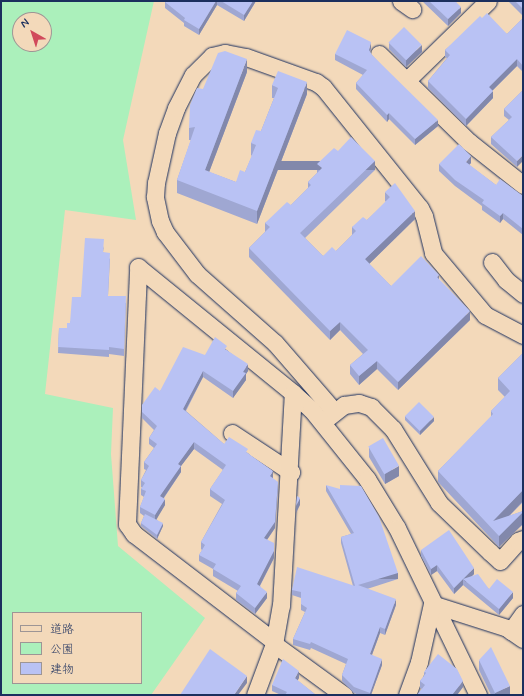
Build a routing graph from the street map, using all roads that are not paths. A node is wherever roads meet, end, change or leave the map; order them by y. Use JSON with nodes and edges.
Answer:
{"nodes":[{"id":1,"x":488,"y":1,"type":"edge"},
{"id":2,"x":378,"y":54,"type":"dead end"},
{"id":3,"x":407,"y":80,"type":"junction"},
{"id":4,"x":523,"y":185,"type":"edge"},
{"id":5,"x":492,"y":262,"type":"dead end"},
{"id":6,"x":523,"y":294,"type":"edge"},
{"id":7,"x":523,"y":336,"type":"edge"},
{"id":8,"x":293,"y":393,"type":"junction"},
{"id":9,"x":328,"y":417,"type":"junction"},
{"id":10,"x":232,"y":433,"type":"dead end"},
{"id":11,"x":291,"y":472,"type":"junction"},
{"id":12,"x":523,"y":539,"type":"edge"},
{"id":13,"x":432,"y":604,"type":"junction"},
{"id":14,"x":523,"y":614,"type":"edge"},
{"id":15,"x":517,"y":635,"type":"edge"},
{"id":16,"x":275,"y":643,"type":"junction"},
{"id":17,"x":255,"y":695,"type":"edge"},
{"id":18,"x":344,"y":695,"type":"edge"},
{"id":19,"x":407,"y":695,"type":"edge"},
{"id":20,"x":478,"y":695,"type":"edge"}],
"edges":[{"from":1,"to":3,"type":"street"},
{"from":2,"to":3,"type":"street"},
{"from":3,"to":4,"type":"street"},
{"from":5,"to":6,"type":"street"},
{"from":7,"to":9,"type":"street"},
{"from":8,"to":9,"type":"street"},
{"from":8,"to":11,"type":"street"},
{"from":8,"to":16,"type":"street"},
{"from":9,"to":12,"type":"street"},
{"from":9,"to":13,"type":"street"},
{"from":10,"to":11,"type":"street"},
{"from":11,"to":16,"type":"street"},
{"from":13,"to":15,"type":"street"},
{"from":13,"to":19,"type":"street"},
{"from":13,"to":20,"type":"street"},
{"from":14,"to":15,"type":"street"},
{"from":16,"to":17,"type":"street"},
{"from":16,"to":18,"type":"street"}]}
